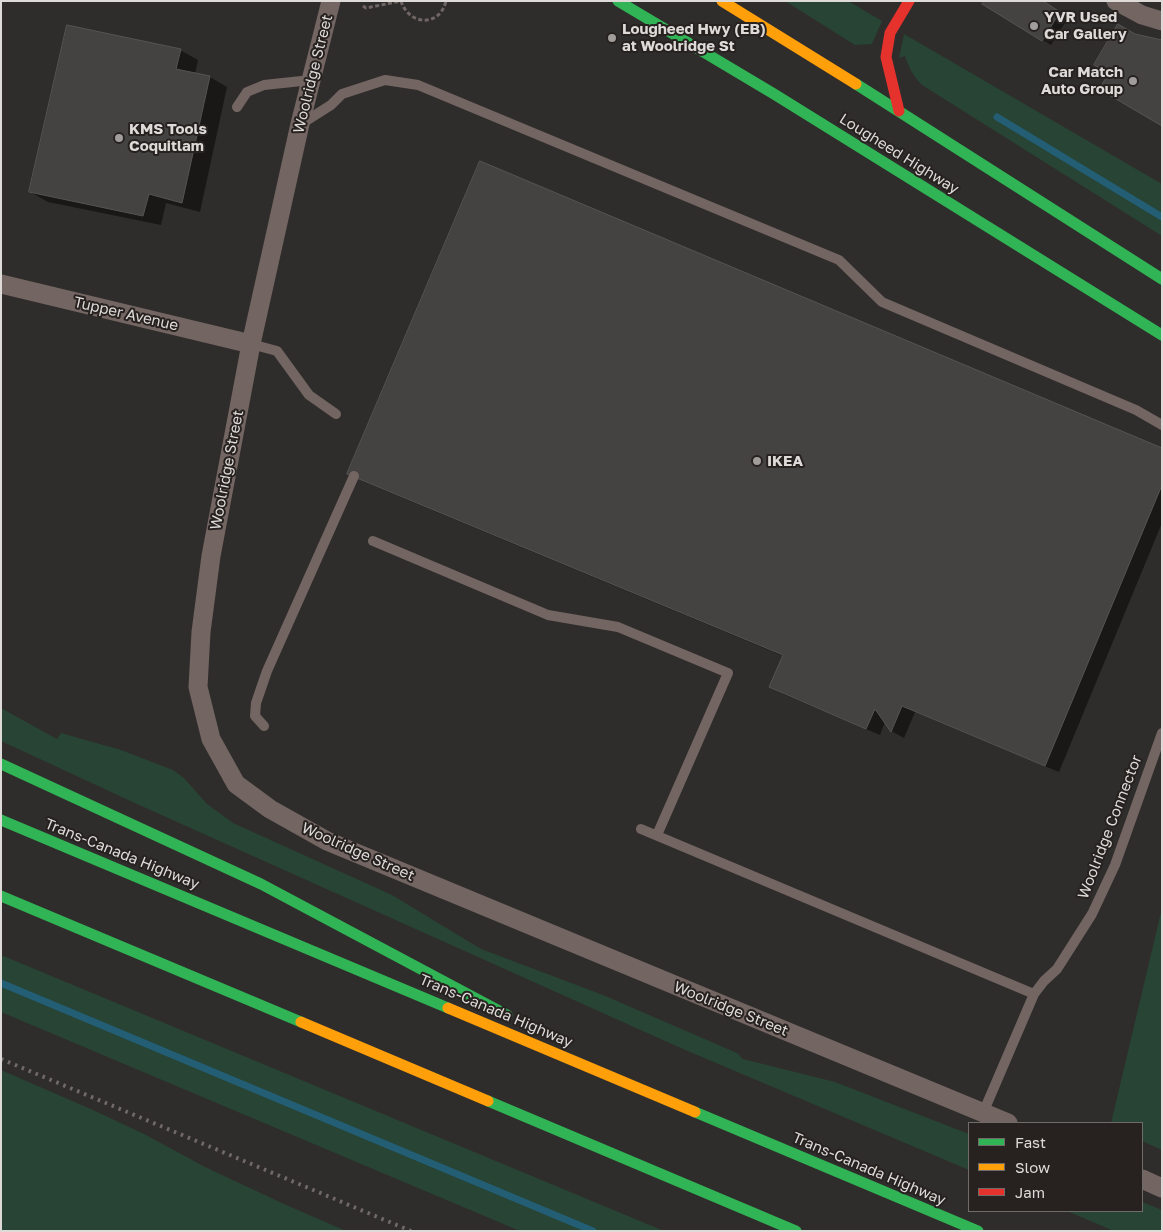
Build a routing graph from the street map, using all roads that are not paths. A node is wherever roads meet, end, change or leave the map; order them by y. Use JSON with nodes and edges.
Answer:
{"nodes":[{"id":1,"x":331,"y":1,"type":"edge"},
{"id":2,"x":618,"y":1,"type":"edge"},
{"id":3,"x":722,"y":1,"type":"edge"},
{"id":4,"x":909,"y":1,"type":"edge"},
{"id":5,"x":1116,"y":1,"type":"edge"},
{"id":6,"x":1162,"y":21,"type":"edge"},
{"id":7,"x":311,"y":80,"type":"junction"},
{"id":8,"x":237,"y":108,"type":"dead end"},
{"id":9,"x":899,"y":111,"type":"junction"},
{"id":10,"x":300,"y":124,"type":"junction"},
{"id":11,"x":1162,"y":280,"type":"edge"},
{"id":12,"x":1,"y":284,"type":"edge"},
{"id":13,"x":1162,"y":335,"type":"edge"},
{"id":14,"x":252,"y":344,"type":"junction"},
{"id":15,"x":336,"y":414,"type":"dead end"},
{"id":16,"x":1162,"y":425,"type":"edge"},
{"id":17,"x":354,"y":476,"type":"dead end"},
{"id":18,"x":373,"y":542,"type":"dead end"},
{"id":19,"x":264,"y":726,"type":"dead end"},
{"id":20,"x":1162,"y":733,"type":"edge"},
{"id":21,"x":1,"y":764,"type":"edge"},
{"id":22,"x":1,"y":820,"type":"edge"},
{"id":23,"x":641,"y":829,"type":"dead end"},
{"id":24,"x":657,"y":836,"type":"junction"},
{"id":25,"x":1,"y":896,"type":"edge"},
{"id":26,"x":1034,"y":994,"type":"junction"},
{"id":27,"x":520,"y":1022,"type":"dead end"},
{"id":28,"x":555,"y":1041,"type":"dead end"},
{"id":29,"x":676,"y":1105,"type":"junction"},
{"id":30,"x":983,"y":1112,"type":"junction"},
{"id":31,"x":1006,"y":1122,"type":"edge"},
{"id":32,"x":1143,"y":1179,"type":"edge"},
{"id":33,"x":1162,"y":1188,"type":"edge"},
{"id":34,"x":796,"y":1231,"type":"edge"},
{"id":35,"x":978,"y":1231,"type":"edge"}],
"edges":[{"from":1,"to":7,"type":"street","name":"Woolridge Street"},
{"from":2,"to":13,"type":"main road","name":"Lougheed Highway"},
{"from":3,"to":9,"type":"main road"},
{"from":4,"to":9,"type":"main road"},
{"from":5,"to":6,"type":"street"},
{"from":7,"to":8,"type":"lane"},
{"from":7,"to":10,"type":"street","name":"Woolridge Street"},
{"from":9,"to":11,"type":"main road"},
{"from":10,"to":14,"type":"street","name":"Woolridge Street"},
{"from":10,"to":16,"type":"lane"},
{"from":12,"to":14,"type":"street","name":"Tupper Avenue"},
{"from":14,"to":15,"type":"lane"},
{"from":14,"to":30,"type":"street","name":"Woolridge Street"},
{"from":17,"to":19,"type":"lane"},
{"from":18,"to":24,"type":"lane"},
{"from":20,"to":26,"type":"lane","name":"Woolridge Connector"},
{"from":21,"to":27,"type":"main road"},
{"from":22,"to":29,"type":"main road","name":"Trans-Canada Highway"},
{"from":23,"to":24,"type":"lane"},
{"from":24,"to":26,"type":"lane"},
{"from":25,"to":34,"type":"main road"},
{"from":26,"to":30,"type":"lane","name":"Woolridge Connector"},
{"from":28,"to":29,"type":"main road"},
{"from":29,"to":35,"type":"main road","name":"Trans-Canada Highway"},
{"from":30,"to":31,"type":"street","name":"Woolridge Street"},
{"from":32,"to":33,"type":"street"}]}
